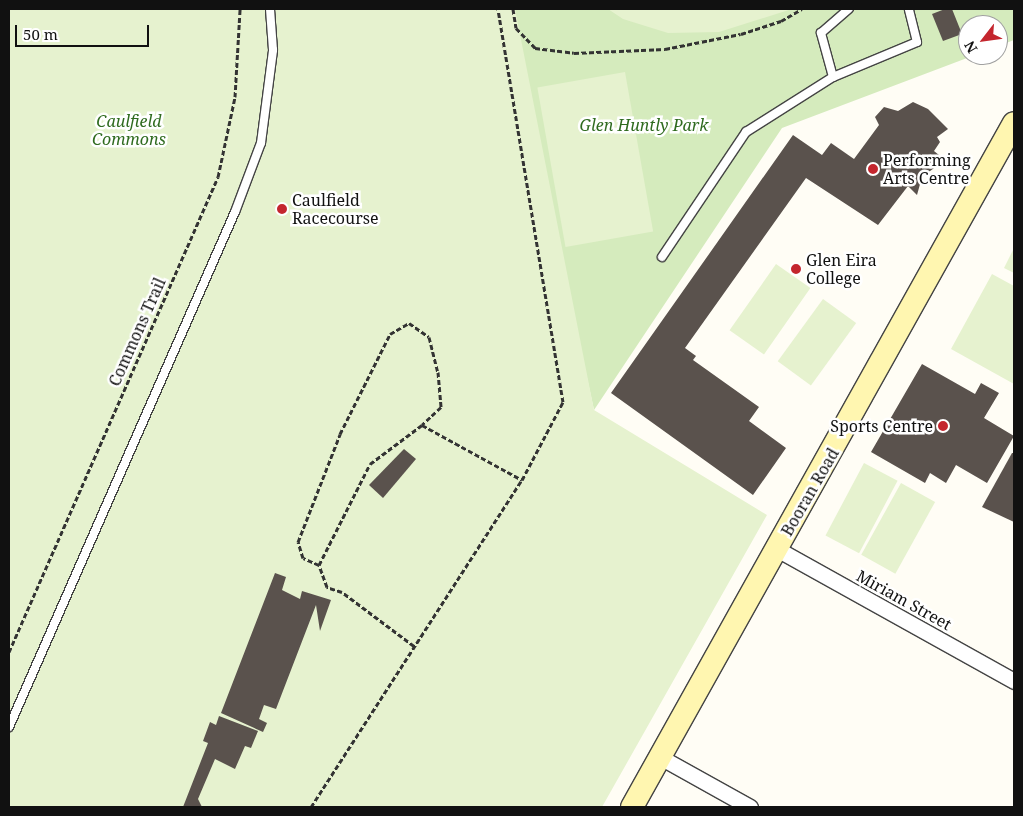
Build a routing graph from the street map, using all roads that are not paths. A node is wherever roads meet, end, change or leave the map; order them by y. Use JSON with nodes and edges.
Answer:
{"nodes":[{"id":1,"x":270,"y":9,"type":"edge"},
{"id":2,"x":849,"y":9,"type":"edge"},
{"id":3,"x":909,"y":9,"type":"edge"},
{"id":4,"x":833,"y":77,"type":"junction"},
{"id":5,"x":1014,"y":123,"type":"edge"},
{"id":6,"x":662,"y":257,"type":"dead end"},
{"id":7,"x":777,"y":549,"type":"junction"},
{"id":8,"x":1014,"y":681,"type":"edge"},
{"id":9,"x":9,"y":726,"type":"edge"},
{"id":10,"x":660,"y":757,"type":"junction"},
{"id":11,"x":632,"y":807,"type":"edge"},
{"id":12,"x":750,"y":807,"type":"edge"}],
"edges":[{"from":1,"to":9,"type":"lane"},
{"from":2,"to":4,"type":"lane"},
{"from":3,"to":4,"type":"lane"},
{"from":4,"to":6,"type":"lane"},
{"from":5,"to":7,"type":"main road","name":"Booran Road"},
{"from":7,"to":8,"type":"street","name":"Miriam Street"},
{"from":7,"to":10,"type":"main road","name":"Booran Road"},
{"from":10,"to":11,"type":"main road","name":"Booran Road"},
{"from":10,"to":12,"type":"street"}]}
